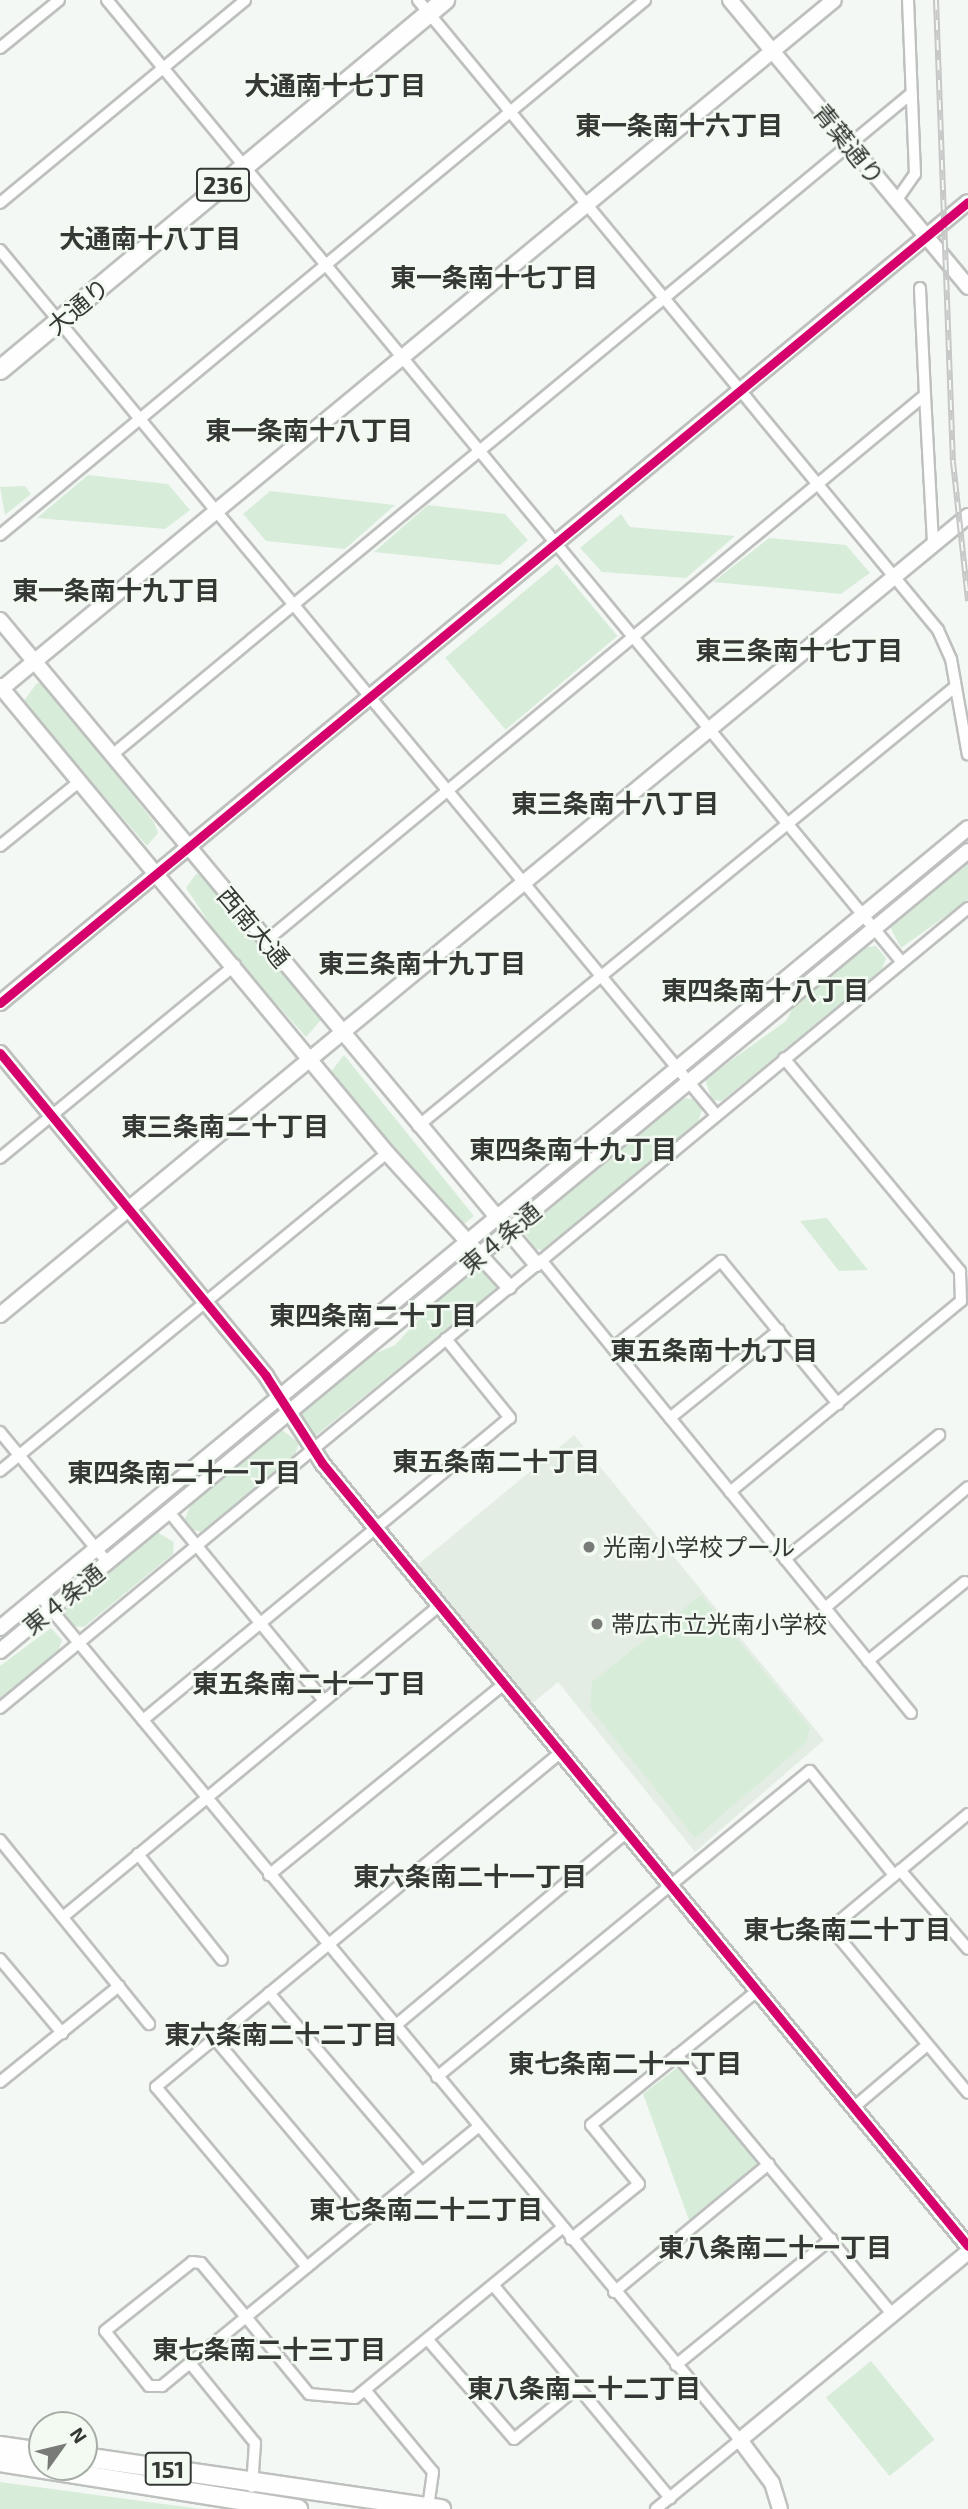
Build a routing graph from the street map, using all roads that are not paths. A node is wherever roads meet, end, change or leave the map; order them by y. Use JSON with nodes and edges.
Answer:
{"nodes":[{"id":1,"x":59,"y":0,"type":"edge"},
{"id":2,"x":107,"y":0,"type":"edge"},
{"id":3,"x":245,"y":0,"type":"edge"},
{"id":4,"x":445,"y":0,"type":"edge"},
{"id":5,"x":645,"y":0,"type":"edge"},
{"id":6,"x":730,"y":0,"type":"edge"},
{"id":7,"x":834,"y":0,"type":"edge"},
{"id":8,"x":908,"y":0,"type":"edge"},
{"id":9,"x":424,"y":7,"type":"edge"},
{"id":10,"x":0,"y":48,"type":"edge"},
{"id":11,"x":772,"y":51,"type":"junction"},
{"id":12,"x":163,"y":69,"type":"junction"},
{"id":13,"x":912,"y":93,"type":"junction"},
{"id":14,"x":511,"y":111,"type":"junction"},
{"id":15,"x":850,"y":145,"type":"junction"},
{"id":16,"x":245,"y":167,"type":"junction"},
{"id":17,"x":896,"y":201,"type":"junction"},
{"id":18,"x":968,"y":202,"type":"edge"},
{"id":19,"x":0,"y":203,"type":"edge"},
{"id":20,"x":587,"y":206,"type":"junction"},
{"id":21,"x":925,"y":237,"type":"junction"},
{"id":22,"x":0,"y":250,"type":"edge"},
{"id":23,"x":326,"y":265,"type":"junction"},
{"id":24,"x":920,"y":288,"type":"dead end"},
{"id":25,"x":968,"y":288,"type":"edge"},
{"id":26,"x":664,"y":299,"type":"junction"},
{"id":27,"x":59,"y":322,"type":"junction"},
{"id":28,"x":401,"y":358,"type":"junction"},
{"id":29,"x":0,"y":370,"type":"edge"},
{"id":30,"x":741,"y":391,"type":"junction"},
{"id":31,"x":925,"y":395,"type":"junction"},
{"id":32,"x":141,"y":420,"type":"junction"},
{"id":33,"x":480,"y":452,"type":"junction"},
{"id":34,"x":818,"y":483,"type":"junction"},
{"id":35,"x":215,"y":511,"type":"junction"},
{"id":36,"x":968,"y":516,"type":"edge"},
{"id":37,"x":0,"y":535,"type":"edge"},
{"id":38,"x":556,"y":544,"type":"junction"},
{"id":39,"x":933,"y":545,"type":"junction"},
{"id":40,"x":896,"y":576,"type":"junction"},
{"id":41,"x":293,"y":604,"type":"junction"},
{"id":42,"x":0,"y":620,"type":"edge"},
{"id":43,"x":632,"y":636,"type":"junction"},
{"id":44,"x":34,"y":661,"type":"junction"},
{"id":45,"x":955,"y":687,"type":"junction"},
{"id":46,"x":1,"y":688,"type":"edge"},
{"id":47,"x":370,"y":697,"type":"junction"},
{"id":48,"x":708,"y":728,"type":"junction"},
{"id":49,"x":112,"y":755,"type":"junction"},
{"id":50,"x":968,"y":755,"type":"edge"},
{"id":51,"x":80,"y":781,"type":"junction"},
{"id":52,"x":446,"y":790,"type":"junction"},
{"id":53,"x":784,"y":821,"type":"junction"},
{"id":54,"x":968,"y":828,"type":"edge"},
{"id":55,"x":0,"y":846,"type":"edge"},
{"id":56,"x":188,"y":848,"type":"junction"},
{"id":57,"x":968,"y":851,"type":"edge"},
{"id":58,"x":157,"y":873,"type":"junction"},
{"id":59,"x":523,"y":883,"type":"junction"},
{"id":60,"x":968,"y":908,"type":"edge"},
{"id":61,"x":863,"y":915,"type":"junction"},
{"id":62,"x":874,"y":928,"type":"junction"},
{"id":63,"x":267,"y":941,"type":"junction"},
{"id":64,"x":901,"y":961,"type":"junction"},
{"id":65,"x":235,"y":965,"type":"junction"},
{"id":66,"x":600,"y":974,"type":"junction"},
{"id":67,"x":0,"y":1003,"type":"edge"},
{"id":68,"x":341,"y":1034,"type":"junction"},
{"id":69,"x":0,"y":1053,"type":"edge"},
{"id":70,"x":784,"y":1058,"type":"junction"},
{"id":71,"x":311,"y":1059,"type":"junction"},
{"id":72,"x":677,"y":1067,"type":"junction"},
{"id":73,"x":689,"y":1082,"type":"junction"},
{"id":74,"x":716,"y":1115,"type":"junction"},
{"id":75,"x":51,"y":1116,"type":"junction"},
{"id":76,"x":418,"y":1126,"type":"junction"},
{"id":77,"x":387,"y":1153,"type":"junction"},
{"id":78,"x":0,"y":1158,"type":"edge"},
{"id":79,"x":128,"y":1209,"type":"junction"},
{"id":80,"x":494,"y":1219,"type":"junction"},
{"id":81,"x":506,"y":1231,"type":"junction"},
{"id":82,"x":465,"y":1242,"type":"junction"},
{"id":83,"x":480,"y":1254,"type":"junction"},
{"id":84,"x":538,"y":1262,"type":"junction"},
{"id":85,"x":509,"y":1287,"type":"junction"},
{"id":86,"x":205,"y":1301,"type":"junction"},
{"id":87,"x":0,"y":1315,"type":"edge"},
{"id":88,"x":779,"y":1330,"type":"junction"},
{"id":89,"x":446,"y":1339,"type":"junction"},
{"id":90,"x":613,"y":1348,"type":"junction"},
{"id":91,"x":279,"y":1396,"type":"junction"},
{"id":92,"x":838,"y":1404,"type":"junction"},
{"id":93,"x":290,"y":1414,"type":"junction"},
{"id":94,"x":670,"y":1418,"type":"junction"},
{"id":95,"x":0,"y":1432,"type":"edge"},
{"id":96,"x":939,"y":1434,"type":"dead end"},
{"id":97,"x":312,"y":1450,"type":"junction"},
{"id":98,"x":19,"y":1455,"type":"junction"},
{"id":99,"x":0,"y":1471,"type":"edge"},
{"id":100,"x":968,"y":1487,"type":"edge"},
{"id":101,"x":730,"y":1492,"type":"junction"},
{"id":102,"x":169,"y":1512,"type":"junction"},
{"id":103,"x":375,"y":1527,"type":"junction"},
{"id":104,"x":192,"y":1546,"type":"junction"},
{"id":105,"x":96,"y":1548,"type":"junction"},
{"id":106,"x":785,"y":1559,"type":"junction"},
{"id":107,"x":108,"y":1563,"type":"junction"},
{"id":108,"x":965,"y":1582,"type":"dead end"},
{"id":109,"x":40,"y":1595,"type":"junction"},
{"id":110,"x":439,"y":1606,"type":"junction"},
{"id":111,"x":825,"y":1608,"type":"junction"},
{"id":112,"x":51,"y":1610,"type":"junction"},
{"id":113,"x":260,"y":1625,"type":"junction"},
{"id":114,"x":0,"y":1628,"type":"edge"},
{"id":115,"x":79,"y":1643,"type":"junction"},
{"id":116,"x":0,"y":1651,"type":"edge"},
{"id":117,"x":869,"y":1661,"type":"junction"},
{"id":118,"x":504,"y":1684,"type":"junction"},
{"id":119,"x":324,"y":1701,"type":"junction"},
{"id":120,"x":0,"y":1708,"type":"edge"},
{"id":121,"x":911,"y":1713,"type":"dead end"},
{"id":122,"x":143,"y":1720,"type":"junction"},
{"id":123,"x":560,"y":1753,"type":"junction"},
{"id":124,"x":206,"y":1798,"type":"junction"},
{"id":125,"x":968,"y":1814,"type":"edge"},
{"id":126,"x":626,"y":1833,"type":"junction"},
{"id":127,"x":0,"y":1840,"type":"edge"},
{"id":128,"x":138,"y":1854,"type":"junction"},
{"id":129,"x":897,"y":1873,"type":"junction"},
{"id":130,"x":270,"y":1875,"type":"junction"},
{"id":131,"x":668,"y":1884,"type":"junction"},
{"id":132,"x":63,"y":1917,"type":"junction"},
{"id":133,"x":327,"y":1944,"type":"junction"},
{"id":134,"x":968,"y":1949,"type":"edge"},
{"id":135,"x":0,"y":1959,"type":"edge"},
{"id":136,"x":222,"y":1960,"type":"dead end"},
{"id":137,"x":119,"y":1986,"type":"junction"},
{"id":138,"x":757,"y":1991,"type":"junction"},
{"id":139,"x":269,"y":1993,"type":"junction"},
{"id":140,"x":149,"y":2024,"type":"dead end"},
{"id":141,"x":395,"y":2026,"type":"junction"},
{"id":142,"x":62,"y":2033,"type":"junction"},
{"id":143,"x":215,"y":2039,"type":"junction"},
{"id":144,"x":926,"y":2046,"type":"junction"},
{"id":145,"x":677,"y":2055,"type":"junction"},
{"id":146,"x":437,"y":2077,"type":"junction"},
{"id":147,"x":0,"y":2081,"type":"edge"},
{"id":148,"x":968,"y":2093,"type":"edge"},
{"id":149,"x":853,"y":2108,"type":"junction"},
{"id":150,"x":478,"y":2127,"type":"junction"},
{"id":151,"x":769,"y":2164,"type":"junction"},
{"id":152,"x":422,"y":2173,"type":"junction"},
{"id":153,"x":366,"y":2219,"type":"junction"},
{"id":154,"x":562,"y":2228,"type":"junction"},
{"id":155,"x":571,"y":2239,"type":"junction"},
{"id":156,"x":831,"y":2239,"type":"junction"},
{"id":157,"x":968,"y":2246,"type":"edge"},
{"id":158,"x":968,"y":2252,"type":"edge"},
{"id":159,"x":307,"y":2267,"type":"junction"},
{"id":160,"x":494,"y":2286,"type":"junction"},
{"id":161,"x":614,"y":2292,"type":"junction"},
{"id":162,"x":892,"y":2314,"type":"junction"},
{"id":163,"x":246,"y":2317,"type":"junction"},
{"id":164,"x":428,"y":2340,"type":"junction"},
{"id":165,"x":190,"y":2363,"type":"junction"},
{"id":166,"x":676,"y":2365,"type":"junction"},
{"id":167,"x":578,"y":2387,"type":"junction"},
{"id":168,"x":366,"y":2391,"type":"junction"},
{"id":169,"x":740,"y":2440,"type":"junction"},
{"id":170,"x":0,"y":2446,"type":"edge"},
{"id":171,"x":28,"y":2450,"type":"edge"},
{"id":172,"x":98,"y":2460,"type":"edge"},
{"id":173,"x":0,"y":2462,"type":"edge"},
{"id":174,"x":252,"y":2481,"type":"junction"},
{"id":175,"x":670,"y":2498,"type":"junction"},
{"id":176,"x":251,"y":2503,"type":"junction"},
{"id":177,"x":432,"y":2508,"type":"edge"},
{"id":178,"x":298,"y":2509,"type":"edge"},
{"id":179,"x":656,"y":2509,"type":"edge"},
{"id":180,"x":780,"y":2509,"type":"edge"}],
"edges":[{"from":1,"to":10,"type":"street"},
{"from":2,"to":12,"type":"street"},
{"from":3,"to":12,"type":"street"},
{"from":4,"to":9,"type":"main road","name":"大通り","number":"236"},
{"from":5,"to":14,"type":"street"},
{"from":6,"to":11,"type":"street","name":"青葉通り"},
{"from":7,"to":11,"type":"street"},
{"from":8,"to":13,"type":"street"},
{"from":9,"to":14,"type":"street"},
{"from":9,"to":16,"type":"main road","name":"大通り","number":"236"},
{"from":11,"to":15,"type":"street","name":"青葉通り"},
{"from":11,"to":20,"type":"street"},
{"from":12,"to":16,"type":"street"},
{"from":12,"to":19,"type":"street"},
{"from":13,"to":15,"type":"street"},
{"from":13,"to":17,"type":"street"},
{"from":14,"to":20,"type":"street"},
{"from":14,"to":23,"type":"street"},
{"from":15,"to":17,"type":"street","name":"青葉通り"},
{"from":15,"to":26,"type":"street"},
{"from":16,"to":23,"type":"street"},
{"from":16,"to":27,"type":"main road","name":"大通り","number":"236"},
{"from":17,"to":21,"type":"street","name":"青葉通り"},
{"from":18,"to":21,"type":"street"},
{"from":20,"to":26,"type":"street"},
{"from":20,"to":28,"type":"street"},
{"from":21,"to":25,"type":"street","name":"青葉通り"},
{"from":21,"to":30,"type":"street"},
{"from":22,"to":27,"type":"street"},
{"from":23,"to":28,"type":"street"},
{"from":23,"to":32,"type":"street"},
{"from":24,"to":31,"type":"street"},
{"from":26,"to":30,"type":"street"},
{"from":26,"to":33,"type":"street"},
{"from":27,"to":29,"type":"main road","name":"大通り","number":"236"},
{"from":27,"to":32,"type":"street"},
{"from":28,"to":33,"type":"street"},
{"from":28,"to":35,"type":"street"},
{"from":30,"to":34,"type":"street"},
{"from":30,"to":38,"type":"street"},
{"from":31,"to":34,"type":"street"},
{"from":31,"to":39,"type":"street"},
{"from":32,"to":35,"type":"street"},
{"from":32,"to":37,"type":"street"},
{"from":33,"to":38,"type":"street"},
{"from":33,"to":41,"type":"street"},
{"from":34,"to":40,"type":"street"},
{"from":34,"to":43,"type":"street"},
{"from":35,"to":41,"type":"street"},
{"from":35,"to":44,"type":"street"},
{"from":36,"to":39,"type":"street"},
{"from":38,"to":43,"type":"street"},
{"from":38,"to":47,"type":"street"},
{"from":39,"to":40,"type":"street"},
{"from":40,"to":45,"type":"street"},
{"from":40,"to":48,"type":"street"},
{"from":41,"to":47,"type":"street"},
{"from":41,"to":49,"type":"street"},
{"from":42,"to":44,"type":"street","name":"西南大通"},
{"from":43,"to":48,"type":"street"},
{"from":43,"to":52,"type":"street"},
{"from":44,"to":46,"type":"street"},
{"from":44,"to":49,"type":"street","name":"西南大通"},
{"from":45,"to":50,"type":"street"},
{"from":45,"to":53,"type":"street"},
{"from":46,"to":51,"type":"street","name":"西南大通"},
{"from":47,"to":52,"type":"street"},
{"from":47,"to":56,"type":"street"},
{"from":48,"to":53,"type":"street"},
{"from":48,"to":59,"type":"street"},
{"from":49,"to":56,"type":"street","name":"西南大通"},
{"from":51,"to":55,"type":"street"},
{"from":51,"to":58,"type":"street","name":"西南大通"},
{"from":52,"to":59,"type":"street"},
{"from":52,"to":63,"type":"street"},
{"from":53,"to":61,"type":"street"},
{"from":53,"to":66,"type":"street"},
{"from":54,"to":61,"type":"street","name":"東４条通"},
{"from":56,"to":58,"type":"street"},
{"from":56,"to":63,"type":"street","name":"西南大通"},
{"from":57,"to":62,"type":"street","name":"東４条通"},
{"from":58,"to":65,"type":"street","name":"西南大通"},
{"from":58,"to":67,"type":"street"},
{"from":59,"to":66,"type":"street"},
{"from":59,"to":68,"type":"street"},
{"from":60,"to":64,"type":"street"},
{"from":61,"to":62,"type":"street"},
{"from":61,"to":72,"type":"street","name":"東４条通"},
{"from":62,"to":64,"type":"street"},
{"from":62,"to":73,"type":"street","name":"東４条通"},
{"from":63,"to":68,"type":"street","name":"西南大通"},
{"from":64,"to":70,"type":"street"},
{"from":65,"to":71,"type":"street","name":"西南大通"},
{"from":65,"to":75,"type":"street"},
{"from":66,"to":72,"type":"street"},
{"from":66,"to":76,"type":"street"},
{"from":68,"to":71,"type":"street"},
{"from":68,"to":76,"type":"street","name":"西南大通"},
{"from":69,"to":75,"type":"street"},
{"from":70,"to":74,"type":"street"},
{"from":70,"to":92,"type":"street"},
{"from":71,"to":77,"type":"street","name":"西南大通"},
{"from":71,"to":79,"type":"street"},
{"from":72,"to":73,"type":"street"},
{"from":72,"to":80,"type":"street","name":"東４条通"},
{"from":73,"to":74,"type":"street"},
{"from":73,"to":81,"type":"street","name":"東４条通"},
{"from":74,"to":84,"type":"street"},
{"from":75,"to":78,"type":"street"},
{"from":75,"to":79,"type":"street"},
{"from":76,"to":80,"type":"street","name":"西南大通"},
{"from":77,"to":82,"type":"street","name":"西南大通"},
{"from":77,"to":86,"type":"street"},
{"from":79,"to":86,"type":"street"},
{"from":79,"to":87,"type":"street"},
{"from":80,"to":81,"type":"street","name":"西南大通"},
{"from":80,"to":82,"type":"street","name":"東４条通"},
{"from":81,"to":83,"type":"street","name":"東４条通"},
{"from":81,"to":84,"type":"street","name":"西南大通"},
{"from":82,"to":83,"type":"street","name":"西南大通"},
{"from":82,"to":91,"type":"street","name":"東４条通"},
{"from":83,"to":85,"type":"street","name":"西南大通"},
{"from":83,"to":93,"type":"street","name":"東４条通"},
{"from":84,"to":85,"type":"street"},
{"from":84,"to":90,"type":"street"},
{"from":85,"to":89,"type":"street"},
{"from":86,"to":91,"type":"street"},
{"from":86,"to":98,"type":"street"},
{"from":88,"to":90,"type":"street"},
{"from":88,"to":92,"type":"street"},
{"from":88,"to":94,"type":"street"},
{"from":89,"to":97,"type":"street"},
{"from":89,"to":103,"type":"street"},
{"from":90,"to":94,"type":"street"},
{"from":91,"to":93,"type":"street"},
{"from":91,"to":105,"type":"street","name":"東４条通"},
{"from":92,"to":101,"type":"street"},
{"from":93,"to":97,"type":"street"},
{"from":93,"to":102,"type":"street","name":"東４条通"},
{"from":94,"to":101,"type":"street"},
{"from":95,"to":98,"type":"street"},
{"from":96,"to":106,"type":"street"},
{"from":97,"to":103,"type":"street"},
{"from":97,"to":104,"type":"street"},
{"from":98,"to":99,"type":"street"},
{"from":98,"to":105,"type":"street"},
{"from":100,"to":111,"type":"street"},
{"from":101,"to":106,"type":"street"},
{"from":102,"to":104,"type":"street"},
{"from":102,"to":107,"type":"street","name":"東４条通"},
{"from":103,"to":110,"type":"street"},
{"from":103,"to":113,"type":"street"},
{"from":104,"to":113,"type":"street"},
{"from":104,"to":115,"type":"street"},
{"from":105,"to":107,"type":"street"},
{"from":105,"to":109,"type":"street","name":"東４条通"},
{"from":106,"to":111,"type":"street"},
{"from":107,"to":112,"type":"street","name":"東４条通"},
{"from":108,"to":117,"type":"street"},
{"from":109,"to":112,"type":"street"},
{"from":109,"to":114,"type":"street","name":"東４条通"},
{"from":110,"to":118,"type":"street"},
{"from":110,"to":119,"type":"street"},
{"from":111,"to":117,"type":"street"},
{"from":112,"to":115,"type":"street"},
{"from":112,"to":116,"type":"street","name":"東４条通"},
{"from":113,"to":119,"type":"street"},
{"from":113,"to":122,"type":"street"},
{"from":115,"to":120,"type":"street"},
{"from":115,"to":122,"type":"street"},
{"from":117,"to":121,"type":"street"},
{"from":118,"to":123,"type":"street"},
{"from":118,"to":130,"type":"street"},
{"from":119,"to":124,"type":"street"},
{"from":122,"to":124,"type":"street"},
{"from":123,"to":126,"type":"street"},
{"from":123,"to":133,"type":"street"},
{"from":124,"to":128,"type":"street"},
{"from":124,"to":130,"type":"street"},
{"from":125,"to":129,"type":"street"},
{"from":126,"to":131,"type":"street"},
{"from":126,"to":141,"type":"street"},
{"from":127,"to":132,"type":"street"},
{"from":128,"to":132,"type":"street"},
{"from":128,"to":136,"type":"street"},
{"from":129,"to":131,"type":"street"},
{"from":129,"to":134,"type":"street"},
{"from":129,"to":144,"type":"street"},
{"from":130,"to":133,"type":"street"},
{"from":131,"to":138,"type":"street"},
{"from":131,"to":146,"type":"street"},
{"from":132,"to":137,"type":"street"},
{"from":133,"to":139,"type":"street"},
{"from":133,"to":141,"type":"street"},
{"from":135,"to":142,"type":"street"},
{"from":137,"to":140,"type":"street"},
{"from":137,"to":142,"type":"street"},
{"from":138,"to":145,"type":"street"},
{"from":138,"to":149,"type":"street"},
{"from":139,"to":143,"type":"street"},
{"from":139,"to":152,"type":"street"},
{"from":141,"to":146,"type":"street"},
{"from":142,"to":147,"type":"street"},
{"from":143,"to":153,"type":"street"},
{"from":143,"to":159,"type":"street"},
{"from":144,"to":148,"type":"street"},
{"from":144,"to":149,"type":"street"},
{"from":145,"to":151,"type":"street"},
{"from":145,"to":155,"type":"street"},
{"from":146,"to":150,"type":"street"},
{"from":149,"to":157,"type":"street"},
{"from":150,"to":152,"type":"street"},
{"from":150,"to":154,"type":"street"},
{"from":151,"to":156,"type":"street"},
{"from":151,"to":161,"type":"street"},
{"from":152,"to":153,"type":"street"},
{"from":153,"to":159,"type":"street"},
{"from":154,"to":155,"type":"street"},
{"from":154,"to":160,"type":"street"},
{"from":155,"to":161,"type":"street"},
{"from":156,"to":162,"type":"street"},
{"from":156,"to":166,"type":"street"},
{"from":158,"to":162,"type":"street"},
{"from":159,"to":163,"type":"street"},
{"from":160,"to":164,"type":"street"},
{"from":160,"to":167,"type":"street"},
{"from":161,"to":166,"type":"street"},
{"from":162,"to":169,"type":"street"},
{"from":163,"to":165,"type":"street"},
{"from":163,"to":165,"type":"street"},
{"from":163,"to":168,"type":"street"},
{"from":164,"to":167,"type":"street"},
{"from":164,"to":168,"type":"street"},
{"from":165,"to":174,"type":"street"},
{"from":166,"to":169,"type":"street"},
{"from":167,"to":175,"type":"street"},
{"from":168,"to":177,"type":"street"},
{"from":169,"to":175,"type":"street"},
{"from":169,"to":180,"type":"street"},
{"from":170,"to":171,"type":"main road"},
{"from":172,"to":174,"type":"main road","number":"151"},
{"from":173,"to":176,"type":"main road","number":"151"},
{"from":174,"to":176,"type":"street"},
{"from":174,"to":177,"type":"main road","number":"151"},
{"from":175,"to":179,"type":"street"},
{"from":176,"to":178,"type":"main road","number":"151"}]}
